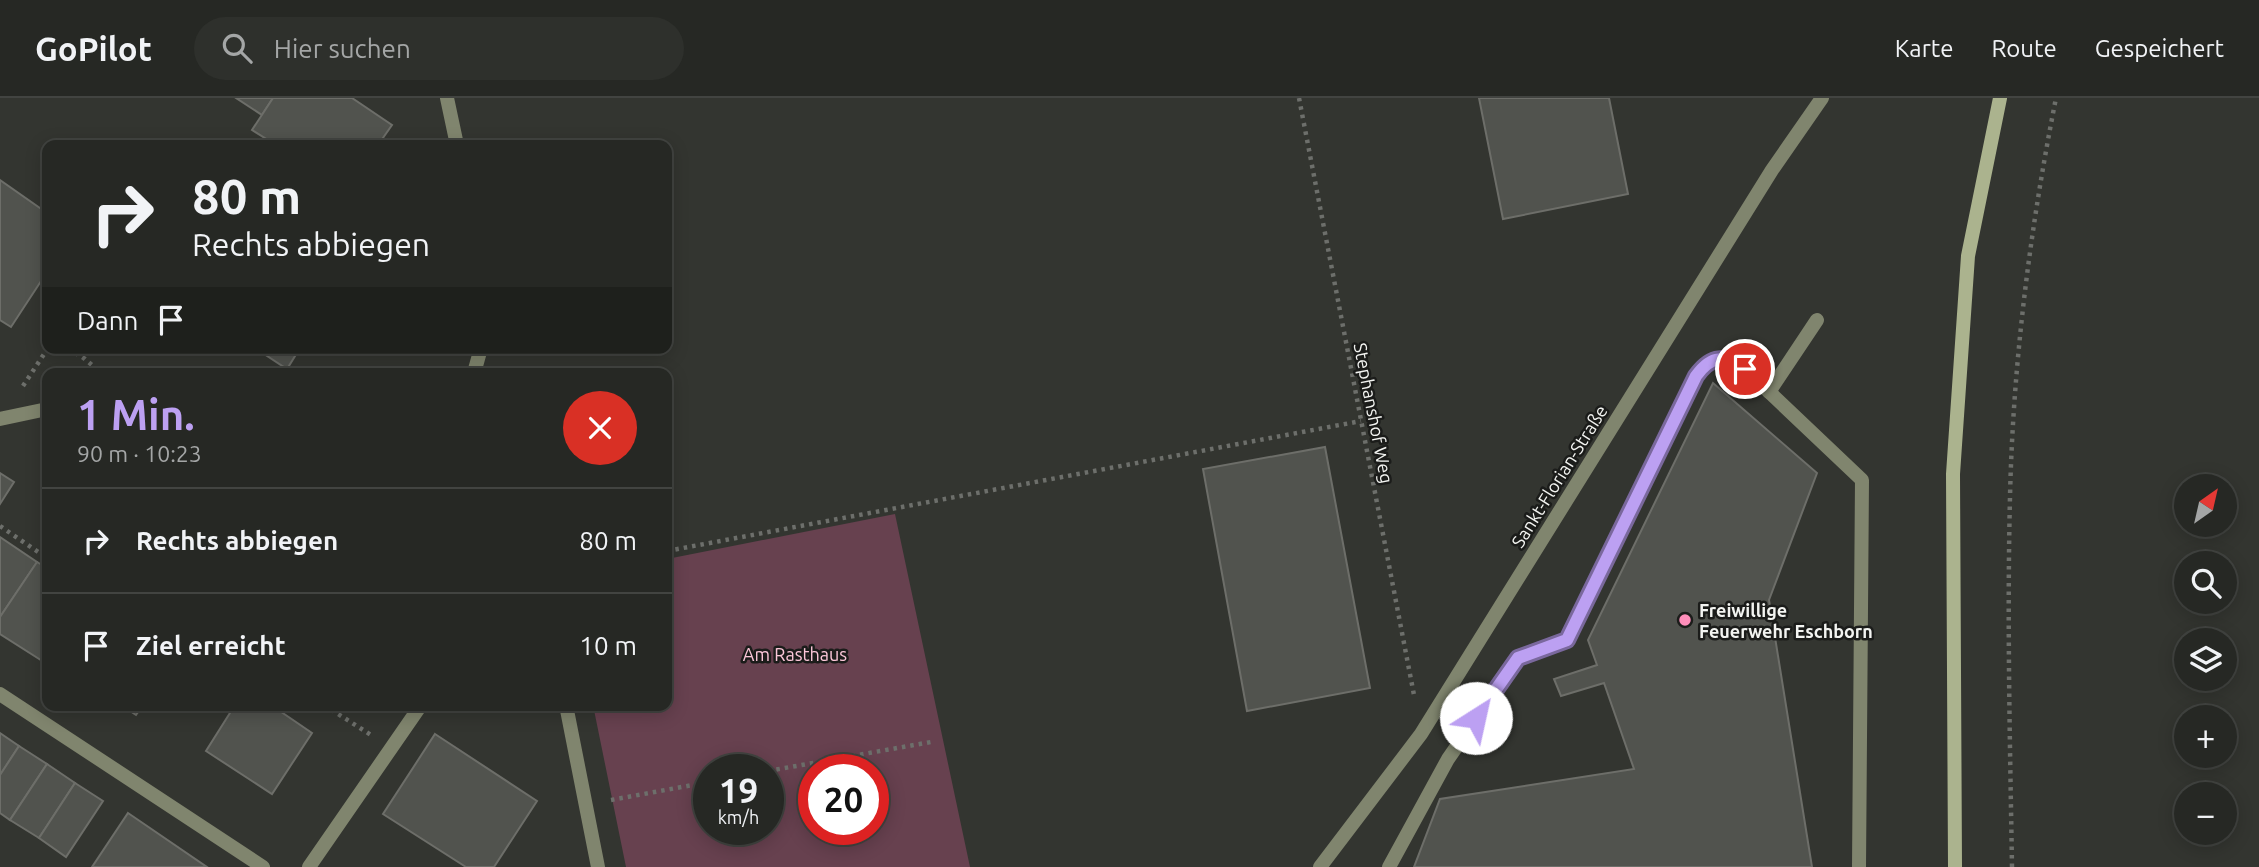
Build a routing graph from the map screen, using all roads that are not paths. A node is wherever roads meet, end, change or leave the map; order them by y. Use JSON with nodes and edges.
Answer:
{"nodes":[{"id":1,"x":447,"y":98,"type":"edge"},
{"id":2,"x":1822,"y":98,"type":"edge"},
{"id":3,"x":2000,"y":98,"type":"edge"},
{"id":4,"x":456,"y":140,"type":"edge"},
{"id":5,"x":1816,"y":320,"type":"dead end"},
{"id":6,"x":1769,"y":392,"type":"junction"},
{"id":7,"x":42,"y":410,"type":"edge"},
{"id":8,"x":0,"y":419,"type":"edge"},
{"id":9,"x":0,"y":694,"type":"edge"},
{"id":10,"x":417,"y":711,"type":"edge"},
{"id":11,"x":567,"y":711,"type":"edge"},
{"id":12,"x":263,"y":867,"type":"edge"},
{"id":13,"x":309,"y":867,"type":"edge"},
{"id":14,"x":598,"y":867,"type":"edge"},
{"id":15,"x":1320,"y":867,"type":"edge"},
{"id":16,"x":1389,"y":867,"type":"edge"},
{"id":17,"x":1859,"y":867,"type":"edge"},
{"id":18,"x":1955,"y":867,"type":"edge"}],
"edges":[{"from":1,"to":4,"type":"street"},
{"from":2,"to":15,"type":"street","name":"Sankt-Florian-Straße"},
{"from":3,"to":18,"type":"main road"},
{"from":5,"to":6,"type":"street"},
{"from":6,"to":16,"type":"street"},
{"from":6,"to":17,"type":"street"},
{"from":7,"to":8,"type":"street"},
{"from":9,"to":12,"type":"street"},
{"from":10,"to":13,"type":"street"},
{"from":11,"to":14,"type":"street"}]}
